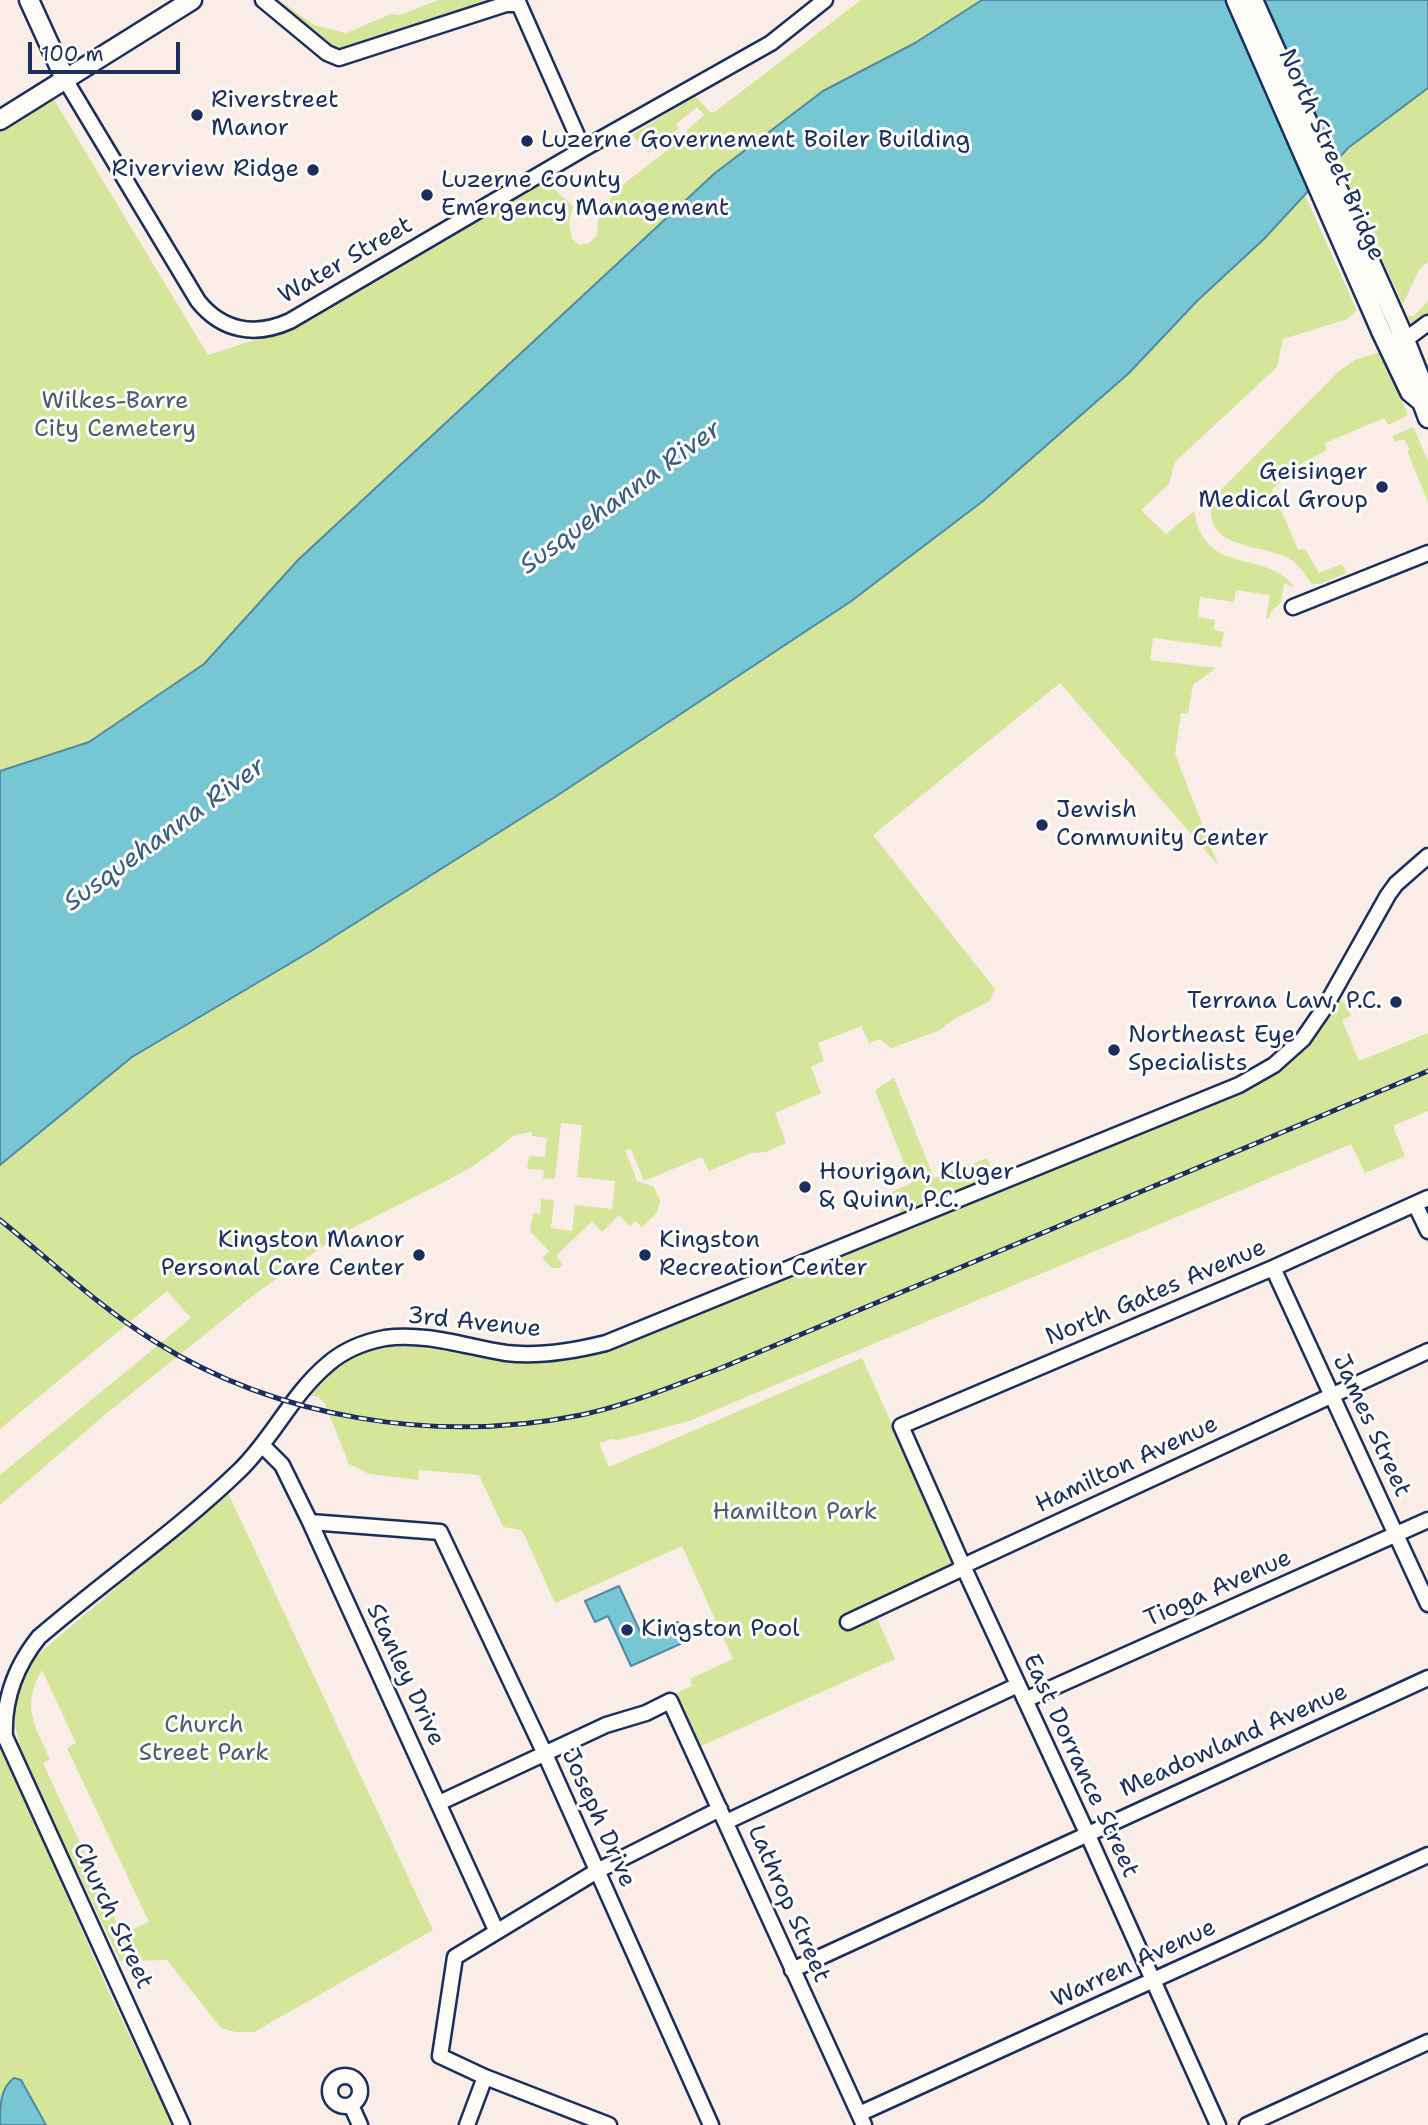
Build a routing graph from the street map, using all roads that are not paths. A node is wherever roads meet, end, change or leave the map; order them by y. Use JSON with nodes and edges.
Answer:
{"nodes":[{"id":1,"x":29,"y":0,"type":"edge"},
{"id":2,"x":192,"y":0,"type":"edge"},
{"id":3,"x":263,"y":0,"type":"edge"},
{"id":4,"x":825,"y":0,"type":"edge"},
{"id":5,"x":1236,"y":0,"type":"edge"},
{"id":6,"x":1253,"y":0,"type":"edge"},
{"id":7,"x":66,"y":80,"type":"junction"},
{"id":8,"x":0,"y":120,"type":"edge"},
{"id":9,"x":583,"y":149,"type":"junction"},
{"id":10,"x":1428,"y":323,"type":"edge"},
{"id":11,"x":1389,"y":327,"type":"junction"},
{"id":12,"x":1405,"y":340,"type":"junction"},
{"id":13,"x":1425,"y":410,"type":"edge"},
{"id":14,"x":1428,"y":552,"type":"edge"},
{"id":15,"x":1293,"y":607,"type":"dead end"},
{"id":16,"x":1428,"y":856,"type":"edge"},
{"id":17,"x":1422,"y":1201,"type":"edge"},
{"id":18,"x":1428,"y":1231,"type":"edge"},
{"id":19,"x":1273,"y":1268,"type":"junction"},
{"id":20,"x":1428,"y":1351,"type":"edge"},
{"id":21,"x":1331,"y":1395,"type":"junction"},
{"id":22,"x":901,"y":1426,"type":"joint"},
{"id":23,"x":262,"y":1445,"type":"junction"},
{"id":24,"x":1428,"y":1520,"type":"edge"},
{"id":25,"x":310,"y":1522,"type":"junction"},
{"id":26,"x":1397,"y":1534,"type":"junction"},
{"id":27,"x":963,"y":1566,"type":"junction"},
{"id":28,"x":1428,"y":1604,"type":"edge"},
{"id":29,"x":848,"y":1622,"type":"dead end"},
{"id":30,"x":1428,"y":1678,"type":"edge"},
{"id":31,"x":1018,"y":1685,"type":"junction"},
{"id":32,"x":1026,"y":1700,"type":"junction"},
{"id":33,"x":3,"y":1732,"type":"edge"},
{"id":34,"x":545,"y":1754,"type":"junction"},
{"id":35,"x":439,"y":1802,"type":"junction"},
{"id":36,"x":723,"y":1815,"type":"junction"},
{"id":37,"x":1087,"y":1833,"type":"junction"},
{"id":38,"x":1428,"y":1855,"type":"edge"},
{"id":39,"x":597,"y":1871,"type":"junction"},
{"id":40,"x":496,"y":1930,"type":"junction"},
{"id":41,"x":793,"y":1970,"type":"junction"},
{"id":42,"x":1152,"y":1981,"type":"junction"},
{"id":43,"x":1428,"y":2042,"type":"edge"},
{"id":44,"x":485,"y":2077,"type":"junction"},
{"id":45,"x":351,"y":2105,"type":"dead end"},
{"id":46,"x":861,"y":2120,"type":"edge"},
{"id":47,"x":182,"y":2125,"type":"edge"},
{"id":48,"x":360,"y":2125,"type":"edge"},
{"id":49,"x":467,"y":2125,"type":"edge"},
{"id":50,"x":609,"y":2125,"type":"edge"},
{"id":51,"x":711,"y":2125,"type":"edge"},
{"id":52,"x":1218,"y":2125,"type":"edge"},
{"id":53,"x":1247,"y":2125,"type":"edge"}],
"edges":[{"from":1,"to":7,"type":"main road"},
{"from":2,"to":7,"type":"main road"},
{"from":3,"to":9,"type":"street"},
{"from":4,"to":9,"type":"street","name":"Water Street"},
{"from":5,"to":11,"type":"main road","name":"North Street Bridge"},
{"from":6,"to":11,"type":"main road","name":"North Street Bridge"},
{"from":7,"to":8,"type":"main road"},
{"from":7,"to":9,"type":"street","name":"Water Street"},
{"from":10,"to":12,"type":"street"},
{"from":11,"to":12,"type":"main road"},
{"from":11,"to":13,"type":"main road"},
{"from":12,"to":13,"type":"main road"},
{"from":14,"to":15,"type":"street"},
{"from":16,"to":23,"type":"street","name":"3rd Avenue"},
{"from":17,"to":18,"type":"street"},
{"from":17,"to":19,"type":"street","name":"North Gates Avenue"},
{"from":19,"to":21,"type":"street","name":"James Street"},
{"from":19,"to":22,"type":"street","name":"North Gates Avenue"},
{"from":20,"to":21,"type":"street","name":"Hamilton Avenue"},
{"from":21,"to":26,"type":"street","name":"James Street"},
{"from":21,"to":27,"type":"street","name":"Hamilton Avenue"},
{"from":22,"to":27,"type":"street","name":"East Dorrance Street"},
{"from":23,"to":25,"type":"street","name":"Stanley Drive"},
{"from":23,"to":33,"type":"street","name":"3rd Avenue"},
{"from":24,"to":26,"type":"street","name":"Tioga Avenue"},
{"from":25,"to":34,"type":"street","name":"Joseph Drive"},
{"from":25,"to":35,"type":"street","name":"Stanley Drive"},
{"from":26,"to":28,"type":"street","name":"James Street"},
{"from":26,"to":32,"type":"street","name":"Tioga Avenue"},
{"from":27,"to":29,"type":"street","name":"Hamilton Avenue"},
{"from":27,"to":31,"type":"street","name":"East Dorrance Street"},
{"from":30,"to":37,"type":"street","name":"Meadowland Avenue"},
{"from":31,"to":32,"type":"street","name":"East Dorrance Street"},
{"from":31,"to":36,"type":"street"},
{"from":32,"to":37,"type":"street","name":"East Dorrance Street"},
{"from":33,"to":47,"type":"street","name":"Church Street"},
{"from":34,"to":35,"type":"street"},
{"from":34,"to":36,"type":"street","name":"Lathrop Street"},
{"from":34,"to":39,"type":"street","name":"Joseph Drive"},
{"from":35,"to":40,"type":"street","name":"Stanley Drive"},
{"from":36,"to":39,"type":"street"},
{"from":36,"to":41,"type":"street","name":"Lathrop Street"},
{"from":37,"to":41,"type":"street","name":"Meadowland Avenue"},
{"from":37,"to":42,"type":"street","name":"East Dorrance Street"},
{"from":38,"to":42,"type":"street","name":"Warren Avenue"},
{"from":39,"to":40,"type":"street"},
{"from":39,"to":51,"type":"street","name":"Joseph Drive"},
{"from":40,"to":44,"type":"street"},
{"from":41,"to":46,"type":"street","name":"Lathrop Street"},
{"from":42,"to":46,"type":"street","name":"Warren Avenue"},
{"from":42,"to":52,"type":"street","name":"East Dorrance Street"},
{"from":43,"to":53,"type":"street"},
{"from":44,"to":49,"type":"street"},
{"from":44,"to":50,"type":"street"},
{"from":45,"to":48,"type":"street"}]}
